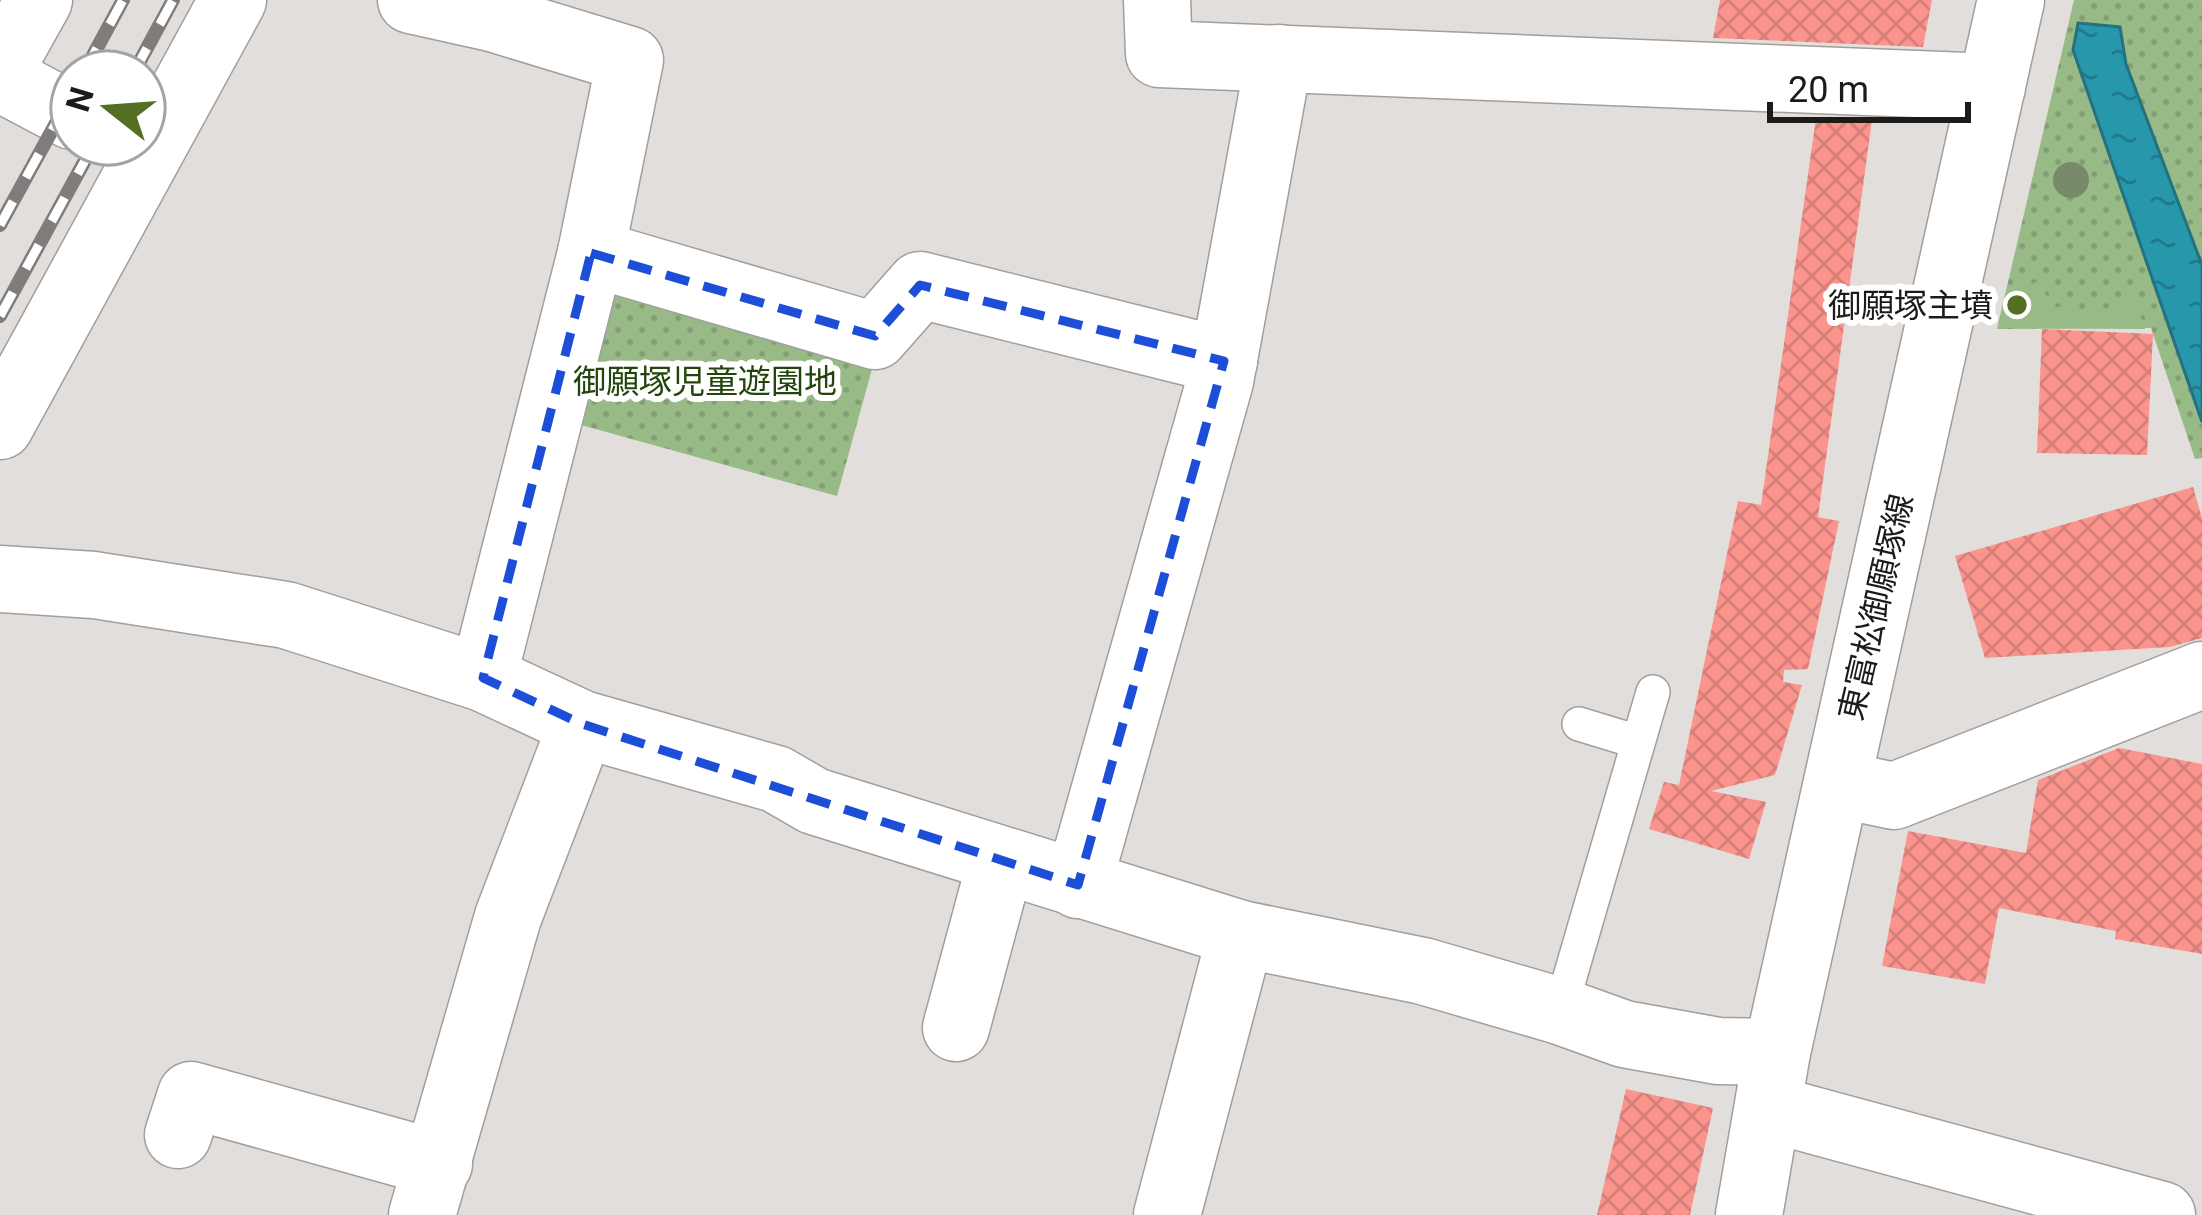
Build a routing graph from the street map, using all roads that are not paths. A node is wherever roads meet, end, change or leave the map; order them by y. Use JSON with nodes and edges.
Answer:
{"nodes":[{"id":1,"x":39,"y":0,"type":"edge"},
{"id":2,"x":233,"y":0,"type":"edge"},
{"id":3,"x":411,"y":0,"type":"edge"},
{"id":4,"x":1157,"y":0,"type":"edge"},
{"id":5,"x":2011,"y":0,"type":"edge"},
{"id":6,"x":493,"y":9,"type":"edge"},
{"id":7,"x":1279,"y":58,"type":"junction"},
{"id":8,"x":0,"y":74,"type":"edge"},
{"id":9,"x":1992,"y":87,"type":"junction"},
{"id":10,"x":168,"y":101,"type":"edge"},
{"id":11,"x":48,"y":102,"type":"edge"},
{"id":12,"x":127,"y":168,"type":"edge"},
{"id":13,"x":591,"y":253,"type":"junction"},
{"id":14,"x":1224,"y":361,"type":"junction"},
{"id":15,"x":0,"y":426,"type":"edge"},
{"id":16,"x":0,"y":579,"type":"edge"},
{"id":17,"x":2202,"y":675,"type":"edge"},
{"id":18,"x":483,"y":678,"type":"junction"},
{"id":19,"x":1653,"y":692,"type":"dead end"},
{"id":20,"x":582,"y":724,"type":"junction"},
{"id":21,"x":1579,"y":724,"type":"dead end"},
{"id":22,"x":1638,"y":742,"type":"junction"},
{"id":23,"x":1837,"y":784,"type":"junction"},
{"id":24,"x":1001,"y":861,"type":"junction"},
{"id":25,"x":1078,"y":885,"type":"junction"},
{"id":26,"x":1241,"y":934,"type":"junction"},
{"id":27,"x":1560,"y":1011,"type":"junction"},
{"id":28,"x":956,"y":1028,"type":"dead end"},
{"id":29,"x":1772,"y":1080,"type":"junction"},
{"id":30,"x":189,"y":1096,"type":"dead end"},
{"id":31,"x":430,"y":1189,"type":"edge"},
{"id":32,"x":2026,"y":1197,"type":"edge"},
{"id":33,"x":1167,"y":1215,"type":"edge"},
{"id":34,"x":1749,"y":1215,"type":"edge"},
{"id":35,"x":2162,"y":1215,"type":"edge"}],
"edges":[{"from":1,"to":8,"type":"street"},
{"from":2,"to":10,"type":"street"},
{"from":3,"to":6,"type":"street"},
{"from":4,"to":7,"type":"street"},
{"from":5,"to":9,"type":"street","name":"東富松御願塚線"},
{"from":6,"to":13,"type":"street"},
{"from":7,"to":9,"type":"street"},
{"from":7,"to":14,"type":"street"},
{"from":8,"to":11,"type":"street"},
{"from":9,"to":23,"type":"street","name":"東富松御願塚線"},
{"from":12,"to":15,"type":"street"},
{"from":13,"to":14,"type":"street"},
{"from":13,"to":18,"type":"street"},
{"from":14,"to":25,"type":"street"},
{"from":16,"to":18,"type":"street"},
{"from":17,"to":23,"type":"street"},
{"from":18,"to":20,"type":"street"},
{"from":19,"to":22,"type":"lane"},
{"from":20,"to":24,"type":"street"},
{"from":20,"to":31,"type":"street"},
{"from":21,"to":22,"type":"lane"},
{"from":22,"to":27,"type":"lane"},
{"from":23,"to":29,"type":"street","name":"東富松御願塚線"},
{"from":24,"to":25,"type":"street"},
{"from":24,"to":28,"type":"street"},
{"from":25,"to":26,"type":"street"},
{"from":26,"to":27,"type":"street"},
{"from":26,"to":33,"type":"street"},
{"from":27,"to":29,"type":"street"},
{"from":29,"to":32,"type":"street"},
{"from":29,"to":34,"type":"street","name":"東富松御願塚線"},
{"from":30,"to":31,"type":"street"},
{"from":32,"to":35,"type":"street"}]}
